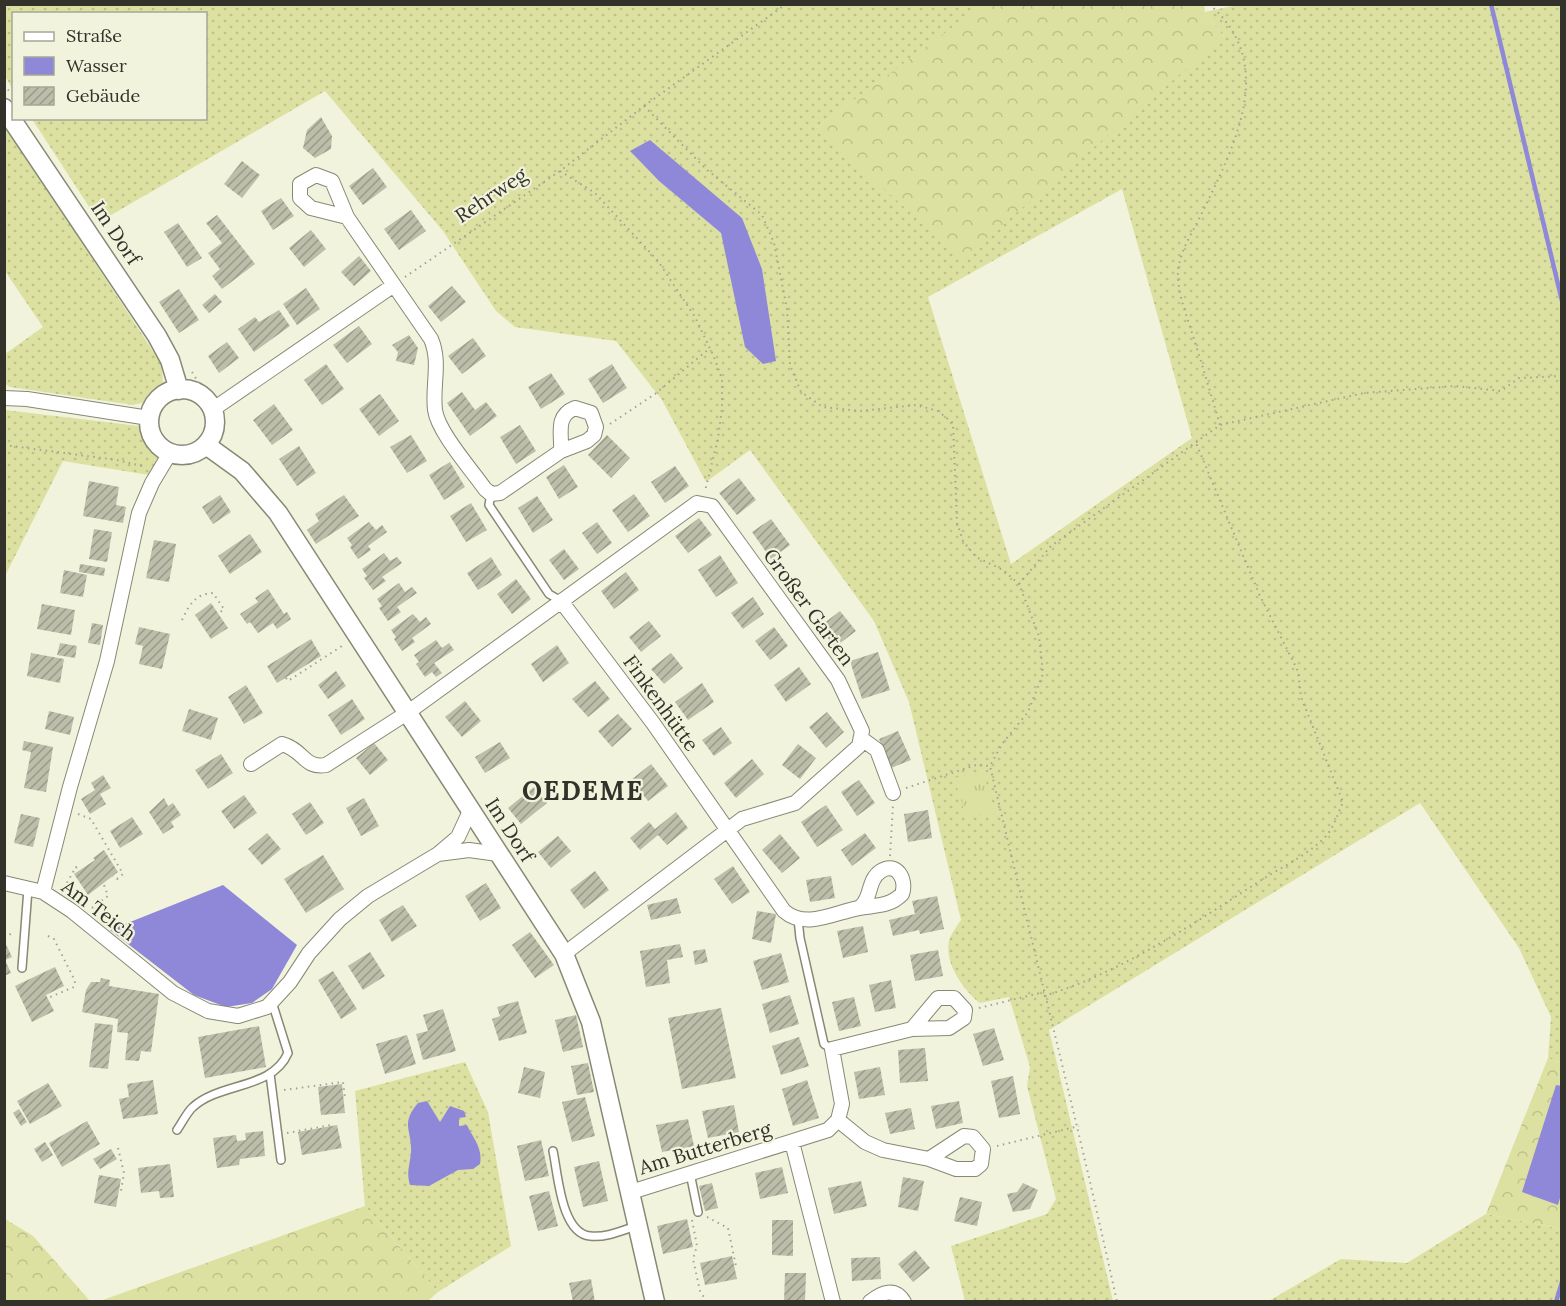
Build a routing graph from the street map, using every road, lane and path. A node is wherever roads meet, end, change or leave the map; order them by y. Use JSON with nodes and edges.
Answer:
{"nodes":[{"id":1,"x":786,"y":4,"type":"edge"},
{"id":2,"x":1209,"y":4,"type":"edge"},
{"id":3,"x":644,"y":106,"type":"junction"},
{"id":4,"x":12,"y":120,"type":"edge"},
{"id":5,"x":560,"y":171,"type":"junction"},
{"id":6,"x":347,"y":217,"type":"dead end"},
{"id":7,"x":394,"y":285,"type":"junction"},
{"id":8,"x":710,"y":348,"type":"junction"},
{"id":9,"x":189,"y":368,"type":"dead end"},
{"id":10,"x":1562,"y":376,"type":"edge"},
{"id":11,"x":179,"y":390,"type":"junction"},
{"id":12,"x":4,"y":398,"type":"edge"},
{"id":13,"x":212,"y":410,"type":"junction"},
{"id":14,"x":149,"y":418,"type":"junction"},
{"id":15,"x":1220,"y":425,"type":"junction"},
{"id":16,"x":596,"y":427,"type":"junction"},
{"id":17,"x":1196,"y":443,"type":"junction"},
{"id":18,"x":4,"y":445,"type":"edge"},
{"id":19,"x":206,"y":445,"type":"junction"},
{"id":20,"x":561,"y":451,"type":"junction"},
{"id":21,"x":170,"y":453,"type":"junction"},
{"id":22,"x":160,"y":470,"type":"junction"},
{"id":23,"x":491,"y":494,"type":"junction"},
{"id":24,"x":704,"y":503,"type":"junction"},
{"id":25,"x":1019,"y":584,"type":"junction"},
{"id":26,"x":561,"y":601,"type":"junction"},
{"id":27,"x":218,"y":614,"type":"dead end"},
{"id":28,"x":182,"y":621,"type":"dead end"},
{"id":29,"x":357,"y":636,"type":"junction"},
{"id":30,"x":285,"y":678,"type":"dead end"},
{"id":31,"x":406,"y":713,"type":"junction"},
{"id":32,"x":862,"y":739,"type":"junction"},
{"id":33,"x":251,"y":764,"type":"dead end"},
{"id":34,"x":990,"y":766,"type":"junction"},
{"id":35,"x":893,"y":793,"type":"junction"},
{"id":36,"x":64,"y":808,"type":"junction"},
{"id":37,"x":470,"y":811,"type":"junction"},
{"id":38,"x":728,"y":830,"type":"junction"},
{"id":39,"x":438,"y":854,"type":"junction"},
{"id":40,"x":498,"y":854,"type":"junction"},
{"id":41,"x":890,"y":869,"type":"junction"},
{"id":42,"x":79,"y":871,"type":"dead end"},
{"id":43,"x":112,"y":876,"type":"dead end"},
{"id":44,"x":4,"y":883,"type":"edge"},
{"id":45,"x":104,"y":885,"type":"dead end"},
{"id":46,"x":28,"y":889,"type":"junction"},
{"id":47,"x":43,"y":892,"type":"junction"},
{"id":48,"x":57,"y":902,"type":"junction"},
{"id":49,"x":860,"y":907,"type":"junction"},
{"id":50,"x":80,"y":918,"type":"junction"},
{"id":51,"x":798,"y":919,"type":"junction"},
{"id":52,"x":48,"y":936,"type":"dead end"},
{"id":53,"x":564,"y":954,"type":"junction"},
{"id":54,"x":22,"y":968,"type":"dead end"},
{"id":55,"x":1044,"y":994,"type":"junction"},
{"id":56,"x":48,"y":998,"type":"dead end"},
{"id":57,"x":272,"y":1002,"type":"junction"},
{"id":58,"x":965,"y":1010,"type":"junction"},
{"id":59,"x":912,"y":1029,"type":"junction"},
{"id":60,"x":832,"y":1049,"type":"junction"},
{"id":61,"x":270,"y":1074,"type":"junction"},
{"id":62,"x":272,"y":1092,"type":"junction"},
{"id":63,"x":345,"y":1098,"type":"dead end"},
{"id":64,"x":838,"y":1120,"type":"junction"},
{"id":65,"x":331,"y":1125,"type":"dead end"},
{"id":66,"x":1079,"y":1126,"type":"junction"},
{"id":67,"x":177,"y":1130,"type":"dead end"},
{"id":68,"x":278,"y":1135,"type":"junction"},
{"id":69,"x":792,"y":1142,"type":"junction"},
{"id":70,"x":118,"y":1148,"type":"dead end"},
{"id":71,"x":983,"y":1149,"type":"junction"},
{"id":72,"x":553,"y":1151,"type":"dead end"},
{"id":73,"x":929,"y":1159,"type":"junction"},
{"id":74,"x":281,"y":1160,"type":"dead end"},
{"id":75,"x":690,"y":1173,"type":"junction"},
{"id":76,"x":122,"y":1191,"type":"dead end"},
{"id":77,"x":631,"y":1192,"type":"junction"},
{"id":78,"x":698,"y":1212,"type":"junction"},
{"id":79,"x":638,"y":1226,"type":"junction"},
{"id":80,"x":736,"y":1266,"type":"dead end"},
{"id":81,"x":655,"y":1302,"type":"edge"},
{"id":82,"x":707,"y":1302,"type":"edge"},
{"id":83,"x":833,"y":1302,"type":"edge"},
{"id":84,"x":870,"y":1302,"type":"edge"},
{"id":85,"x":904,"y":1302,"type":"edge"},
{"id":86,"x":1117,"y":1302,"type":"edge"}],
"edges":[{"from":1,"to":3,"type":"path","name":"Rehrweg"},
{"from":2,"to":15,"type":"path"},
{"from":3,"to":5,"type":"path","name":"Rehrweg"},
{"from":3,"to":25,"type":"path"},
{"from":4,"to":11,"type":"street","name":"Im Dorf"},
{"from":5,"to":7,"type":"path","name":"Rehrweg"},
{"from":5,"to":8,"type":"path"},
{"from":6,"to":7,"type":"street"},
{"from":7,"to":13,"type":"street"},
{"from":7,"to":23,"type":"street"},
{"from":8,"to":16,"type":"path"},
{"from":8,"to":24,"type":"path"},
{"from":9,"to":13,"type":"path"},
{"from":10,"to":15,"type":"path"},
{"from":11,"to":13,"type":"street"},
{"from":11,"to":14,"type":"street"},
{"from":12,"to":14,"type":"street"},
{"from":13,"to":19,"type":"street"},
{"from":14,"to":21,"type":"street"},
{"from":15,"to":17,"type":"path"},
{"from":16,"to":20,"type":"street"},
{"from":16,"to":20,"type":"street"},
{"from":17,"to":25,"type":"path"},
{"from":17,"to":55,"type":"path"},
{"from":18,"to":22,"type":"path"},
{"from":19,"to":21,"type":"street"},
{"from":19,"to":29,"type":"street","name":"Im Dorf"},
{"from":20,"to":23,"type":"street"},
{"from":21,"to":22,"type":"street","name":"Am Teich"},
{"from":22,"to":36,"type":"street","name":"Am Teich"},
{"from":23,"to":26,"type":"lane"},
{"from":24,"to":26,"type":"street"},
{"from":24,"to":32,"type":"street","name":"Großer Garten"},
{"from":25,"to":34,"type":"path"},
{"from":26,"to":31,"type":"street"},
{"from":26,"to":38,"type":"street","name":"Finkenhütte"},
{"from":27,"to":28,"type":"path"},
{"from":29,"to":30,"type":"path"},
{"from":29,"to":31,"type":"street","name":"Im Dorf"},
{"from":31,"to":33,"type":"street"},
{"from":31,"to":37,"type":"street","name":"Im Dorf"},
{"from":32,"to":35,"type":"street"},
{"from":32,"to":38,"type":"street"},
{"from":34,"to":35,"type":"path"},
{"from":34,"to":55,"type":"path"},
{"from":35,"to":41,"type":"path"},
{"from":36,"to":43,"type":"path"},
{"from":36,"to":47,"type":"street","name":"Am Teich"},
{"from":37,"to":39,"type":"street","name":"Am Teich"},
{"from":37,"to":40,"type":"street","name":"Im Dorf"},
{"from":38,"to":51,"type":"street","name":"Finkenhütte"},
{"from":38,"to":53,"type":"street"},
{"from":39,"to":40,"type":"street","name":"Am Teich"},
{"from":39,"to":57,"type":"street","name":"Am Teich"},
{"from":40,"to":53,"type":"street","name":"Im Dorf"},
{"from":41,"to":49,"type":"street"},
{"from":41,"to":49,"type":"street"},
{"from":42,"to":48,"type":"path"},
{"from":44,"to":46,"type":"street"},
{"from":45,"to":50,"type":"path"},
{"from":46,"to":47,"type":"street"},
{"from":46,"to":54,"type":"lane"},
{"from":47,"to":48,"type":"street","name":"Am Teich"},
{"from":48,"to":50,"type":"street","name":"Am Teich"},
{"from":49,"to":51,"type":"street"},
{"from":50,"to":57,"type":"street","name":"Am Teich"},
{"from":51,"to":60,"type":"lane"},
{"from":52,"to":56,"type":"path"},
{"from":53,"to":77,"type":"street","name":"Im Dorf"},
{"from":55,"to":58,"type":"path"},
{"from":55,"to":66,"type":"path"},
{"from":57,"to":61,"type":"lane"},
{"from":58,"to":59,"type":"street"},
{"from":58,"to":59,"type":"street"},
{"from":59,"to":60,"type":"street"},
{"from":60,"to":64,"type":"street"},
{"from":61,"to":62,"type":"lane"},
{"from":61,"to":67,"type":"lane"},
{"from":62,"to":63,"type":"path"},
{"from":62,"to":68,"type":"lane"},
{"from":64,"to":69,"type":"street","name":"Am Butterberg"},
{"from":64,"to":73,"type":"street"},
{"from":65,"to":68,"type":"path"},
{"from":66,"to":71,"type":"path"},
{"from":66,"to":86,"type":"path"},
{"from":68,"to":74,"type":"lane"},
{"from":69,"to":75,"type":"street","name":"Am Butterberg"},
{"from":69,"to":83,"type":"street","name":"Am Butterberg"},
{"from":70,"to":76,"type":"path"},
{"from":71,"to":73,"type":"street"},
{"from":71,"to":73,"type":"street"},
{"from":72,"to":79,"type":"lane"},
{"from":75,"to":77,"type":"street","name":"Am Butterberg"},
{"from":75,"to":78,"type":"lane"},
{"from":77,"to":79,"type":"street","name":"Im Dorf"},
{"from":78,"to":80,"type":"path"},
{"from":78,"to":82,"type":"path"},
{"from":79,"to":81,"type":"street","name":"Im Dorf"},
{"from":84,"to":85,"type":"street"}]}
